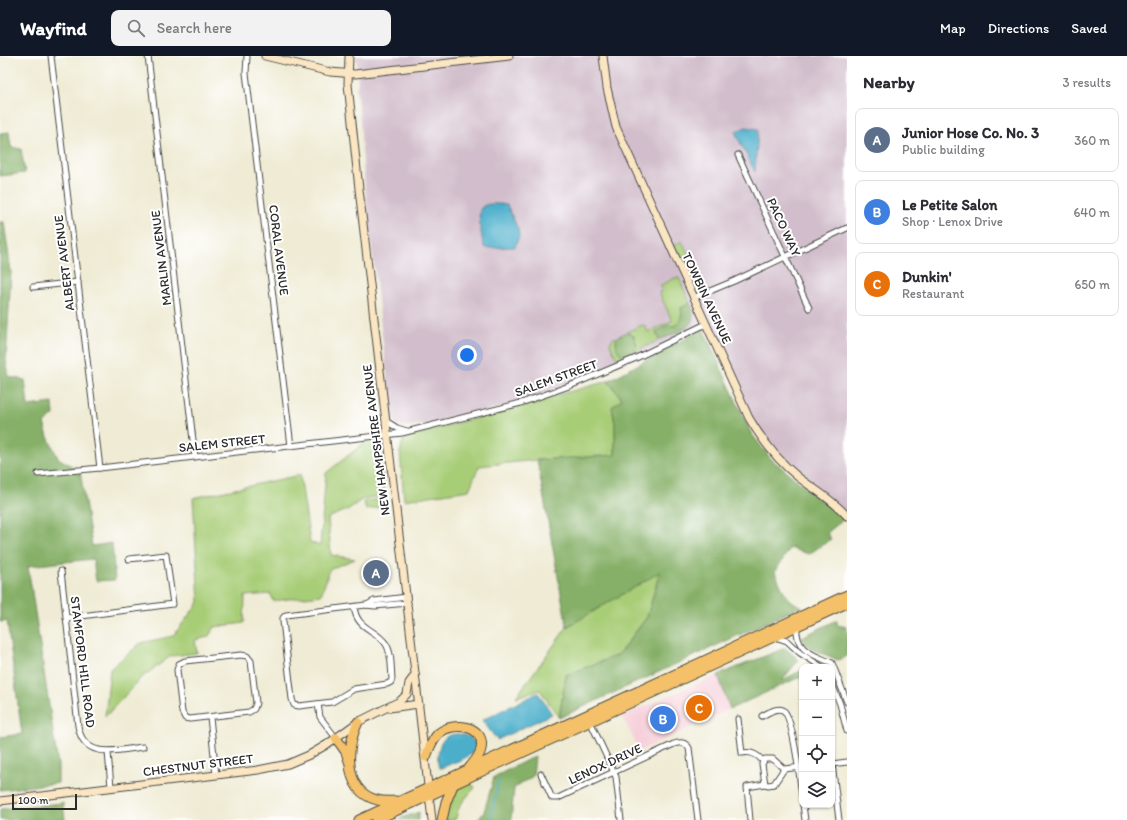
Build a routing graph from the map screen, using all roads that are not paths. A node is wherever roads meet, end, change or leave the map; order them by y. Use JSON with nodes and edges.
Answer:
{"nodes":[{"id":1,"x":51,"y":56,"type":"edge"},
{"id":2,"x":148,"y":56,"type":"edge"},
{"id":3,"x":247,"y":56,"type":"edge"},
{"id":4,"x":265,"y":56,"type":"edge"},
{"id":5,"x":348,"y":56,"type":"edge"},
{"id":6,"x":509,"y":56,"type":"edge"},
{"id":7,"x":603,"y":56,"type":"edge"},
{"id":8,"x":348,"y":74,"type":"junction"},
{"id":9,"x":738,"y":155,"type":"dead end"},
{"id":10,"x":847,"y":228,"type":"edge"},
{"id":11,"x":785,"y":257,"type":"junction"},
{"id":12,"x":78,"y":282,"type":"junction"},
{"id":13,"x":33,"y":287,"type":"dead end"},
{"id":14,"x":694,"y":298,"type":"junction"},
{"id":15,"x":809,"y":308,"type":"dead end"},
{"id":16,"x":706,"y":324,"type":"junction"},
{"id":17,"x":386,"y":420,"type":"junction"},
{"id":18,"x":406,"y":431,"type":"junction"},
{"id":19,"x":388,"y":436,"type":"junction"},
{"id":20,"x":291,"y":446,"type":"junction"},
{"id":21,"x":196,"y":457,"type":"junction"},
{"id":22,"x":100,"y":468,"type":"junction"},
{"id":23,"x":38,"y":474,"type":"dead end"},
{"id":24,"x":847,"y":516,"type":"edge"},
{"id":25,"x":129,"y":559,"type":"dead end"},
{"id":26,"x":61,"y":571,"type":"dead end"},
{"id":27,"x":847,"y":595,"type":"edge"},
{"id":28,"x":407,"y":600,"type":"junction"},
{"id":29,"x":847,"y":603,"type":"edge"},
{"id":30,"x":354,"y":607,"type":"junction"},
{"id":31,"x":832,"y":610,"type":"junction"},
{"id":32,"x":847,"y":610,"type":"edge"},
{"id":33,"x":66,"y":618,"type":"junction"},
{"id":34,"x":797,"y":626,"type":"junction"},
{"id":35,"x":774,"y":637,"type":"junction"},
{"id":36,"x":817,"y":664,"type":"edge"},
{"id":37,"x":415,"y":675,"type":"junction"},
{"id":38,"x":835,"y":692,"type":"edge"},
{"id":39,"x":847,"y":702,"type":"edge"},
{"id":40,"x":318,"y":704,"type":"junction"},
{"id":41,"x":419,"y":704,"type":"junction"},
{"id":42,"x":383,"y":709,"type":"junction"},
{"id":43,"x":762,"y":716,"type":"dead end"},
{"id":44,"x":210,"y":717,"type":"junction"},
{"id":45,"x":738,"y":719,"type":"dead end"},
{"id":46,"x":590,"y":721,"type":"junction"},
{"id":47,"x":846,"y":721,"type":"edge"},
{"id":48,"x":358,"y":722,"type":"junction"},
{"id":49,"x":847,"y":730,"type":"edge"},
{"id":50,"x":336,"y":738,"type":"junction"},
{"id":51,"x":143,"y":747,"type":"dead end"},
{"id":52,"x":108,"y":752,"type":"junction"},
{"id":53,"x":426,"y":757,"type":"junction"},
{"id":54,"x":763,"y":761,"type":"junction"},
{"id":55,"x":350,"y":762,"type":"junction"},
{"id":56,"x":847,"y":762,"type":"edge"},
{"id":57,"x":799,"y":764,"type":"edge"},
{"id":58,"x":835,"y":764,"type":"edge"},
{"id":59,"x":799,"y":768,"type":"edge"},
{"id":60,"x":784,"y":769,"type":"junction"},
{"id":61,"x":467,"y":770,"type":"junction"},
{"id":62,"x":833,"y":772,"type":"edge"},
{"id":63,"x":614,"y":773,"type":"junction"},
{"id":64,"x":542,"y":774,"type":"dead end"},
{"id":65,"x":216,"y":775,"type":"junction"},
{"id":66,"x":454,"y":784,"type":"junction"},
{"id":67,"x":765,"y":784,"type":"junction"},
{"id":68,"x":111,"y":787,"type":"junction"},
{"id":69,"x":429,"y":791,"type":"junction"},
{"id":70,"x":401,"y":800,"type":"junction"},
{"id":71,"x":0,"y":801,"type":"edge"},
{"id":72,"x":804,"y":808,"type":"edge"},
{"id":73,"x":398,"y":810,"type":"junction"},
{"id":74,"x":359,"y":820,"type":"edge"},
{"id":75,"x":376,"y":820,"type":"edge"},
{"id":76,"x":386,"y":820,"type":"edge"},
{"id":77,"x":432,"y":820,"type":"edge"},
{"id":78,"x":442,"y":820,"type":"edge"},
{"id":79,"x":621,"y":820,"type":"edge"},
{"id":80,"x":698,"y":820,"type":"edge"},
{"id":81,"x":750,"y":820,"type":"edge"},
{"id":82,"x":805,"y":820,"type":"edge"},
{"id":83,"x":839,"y":820,"type":"edge"}],
"edges":[{"from":1,"to":12,"type":"street","name":"ALBERT AVENUE"},
{"from":2,"to":21,"type":"street","name":"MARLIN AVENUE"},
{"from":3,"to":20,"type":"street","name":"CORAL AVENUE"},
{"from":4,"to":8,"type":"street"},
{"from":5,"to":8,"type":"street","name":"NEW HAMPSHIRE AVENUE"},
{"from":6,"to":8,"type":"street"},
{"from":7,"to":14,"type":"street","name":"TOWBIN AVENUE"},
{"from":8,"to":17,"type":"street","name":"NEW HAMPSHIRE AVENUE"},
{"from":9,"to":11,"type":"street","name":"PACO WAY"},
{"from":10,"to":11,"type":"street"},
{"from":11,"to":14,"type":"street"},
{"from":11,"to":15,"type":"street","name":"PACO WAY"},
{"from":12,"to":13,"type":"street"},
{"from":12,"to":22,"type":"street","name":"ALBERT AVENUE"},
{"from":14,"to":16,"type":"street","name":"TOWBIN AVENUE"},
{"from":16,"to":18,"type":"street","name":"SALEM STREET"},
{"from":16,"to":24,"type":"street","name":"TOWBIN AVENUE"},
{"from":17,"to":18,"type":"street"},
{"from":17,"to":19,"type":"street","name":"NEW HAMPSHIRE AVENUE"},
{"from":18,"to":19,"type":"street","name":"SALEM STREET"},
{"from":19,"to":20,"type":"street","name":"SALEM STREET"},
{"from":19,"to":28,"type":"street","name":"NEW HAMPSHIRE AVENUE"},
{"from":20,"to":21,"type":"street","name":"SALEM STREET"},
{"from":21,"to":22,"type":"street","name":"SALEM STREET"},
{"from":22,"to":23,"type":"street","name":"SALEM STREET"},
{"from":25,"to":33,"type":"street"},
{"from":26,"to":33,"type":"street","name":"STAMFORD HILL ROAD"},
{"from":27,"to":61,"type":"highway"},
{"from":28,"to":30,"type":"street"},
{"from":28,"to":37,"type":"street","name":"NEW HAMPSHIRE AVENUE"},
{"from":29,"to":31,"type":"highway"},
{"from":30,"to":40,"type":"street"},
{"from":30,"to":40,"type":"street"},
{"from":31,"to":32,"type":"highway"},
{"from":31,"to":34,"type":"highway"},
{"from":33,"to":52,"type":"street","name":"STAMFORD HILL ROAD"},
{"from":34,"to":35,"type":"highway"},
{"from":34,"to":39,"type":"street"},
{"from":35,"to":36,"type":"street"},
{"from":35,"to":46,"type":"highway"},
{"from":37,"to":41,"type":"street","name":"NEW HAMPSHIRE AVENUE"},
{"from":37,"to":42,"type":"street","name":"CHESTNUT STREET"},
{"from":38,"to":47,"type":"street"},
{"from":40,"to":50,"type":"street"},
{"from":41,"to":42,"type":"street","name":"CHESTNUT STREET"},
{"from":41,"to":53,"type":"street","name":"NEW HAMPSHIRE AVENUE"},
{"from":42,"to":48,"type":"street","name":"CHESTNUT STREET"},
{"from":43,"to":57,"type":"street"},
{"from":44,"to":44,"type":"street"},
{"from":44,"to":65,"type":"street"},
{"from":45,"to":54,"type":"street"},
{"from":46,"to":63,"type":"street"},
{"from":46,"to":66,"type":"highway"},
{"from":47,"to":49,"type":"street"},
{"from":48,"to":50,"type":"street","name":"CHESTNUT STREET"},
{"from":48,"to":55,"type":"highway"},
{"from":50,"to":55,"type":"highway"},
{"from":50,"to":65,"type":"street","name":"CHESTNUT STREET"},
{"from":51,"to":52,"type":"street","name":"STAMFORD HILL ROAD"},
{"from":52,"to":68,"type":"street"},
{"from":53,"to":61,"type":"highway"},
{"from":53,"to":69,"type":"street","name":"NEW HAMPSHIRE AVENUE"},
{"from":54,"to":60,"type":"street"},
{"from":54,"to":67,"type":"street"},
{"from":55,"to":70,"type":"highway"},
{"from":56,"to":58,"type":"street"},
{"from":59,"to":60,"type":"street"},
{"from":60,"to":67,"type":"street"},
{"from":61,"to":69,"type":"highway"},
{"from":62,"to":83,"type":"street"},
{"from":63,"to":64,"type":"street","name":"LENOX DRIVE"},
{"from":63,"to":79,"type":"street"},
{"from":63,"to":80,"type":"street","name":"LENOX DRIVE"},
{"from":65,"to":68,"type":"street","name":"CHESTNUT STREET"},
{"from":66,"to":69,"type":"highway"},
{"from":66,"to":78,"type":"highway"},
{"from":67,"to":81,"type":"street"},
{"from":68,"to":71,"type":"street","name":"CHESTNUT STREET"},
{"from":69,"to":70,"type":"highway"},
{"from":69,"to":73,"type":"highway"},
{"from":69,"to":77,"type":"street","name":"NEW HAMPSHIRE AVENUE"},
{"from":70,"to":74,"type":"highway"},
{"from":72,"to":82,"type":"street"},
{"from":73,"to":75,"type":"highway"},
{"from":73,"to":76,"type":"highway"}]}
